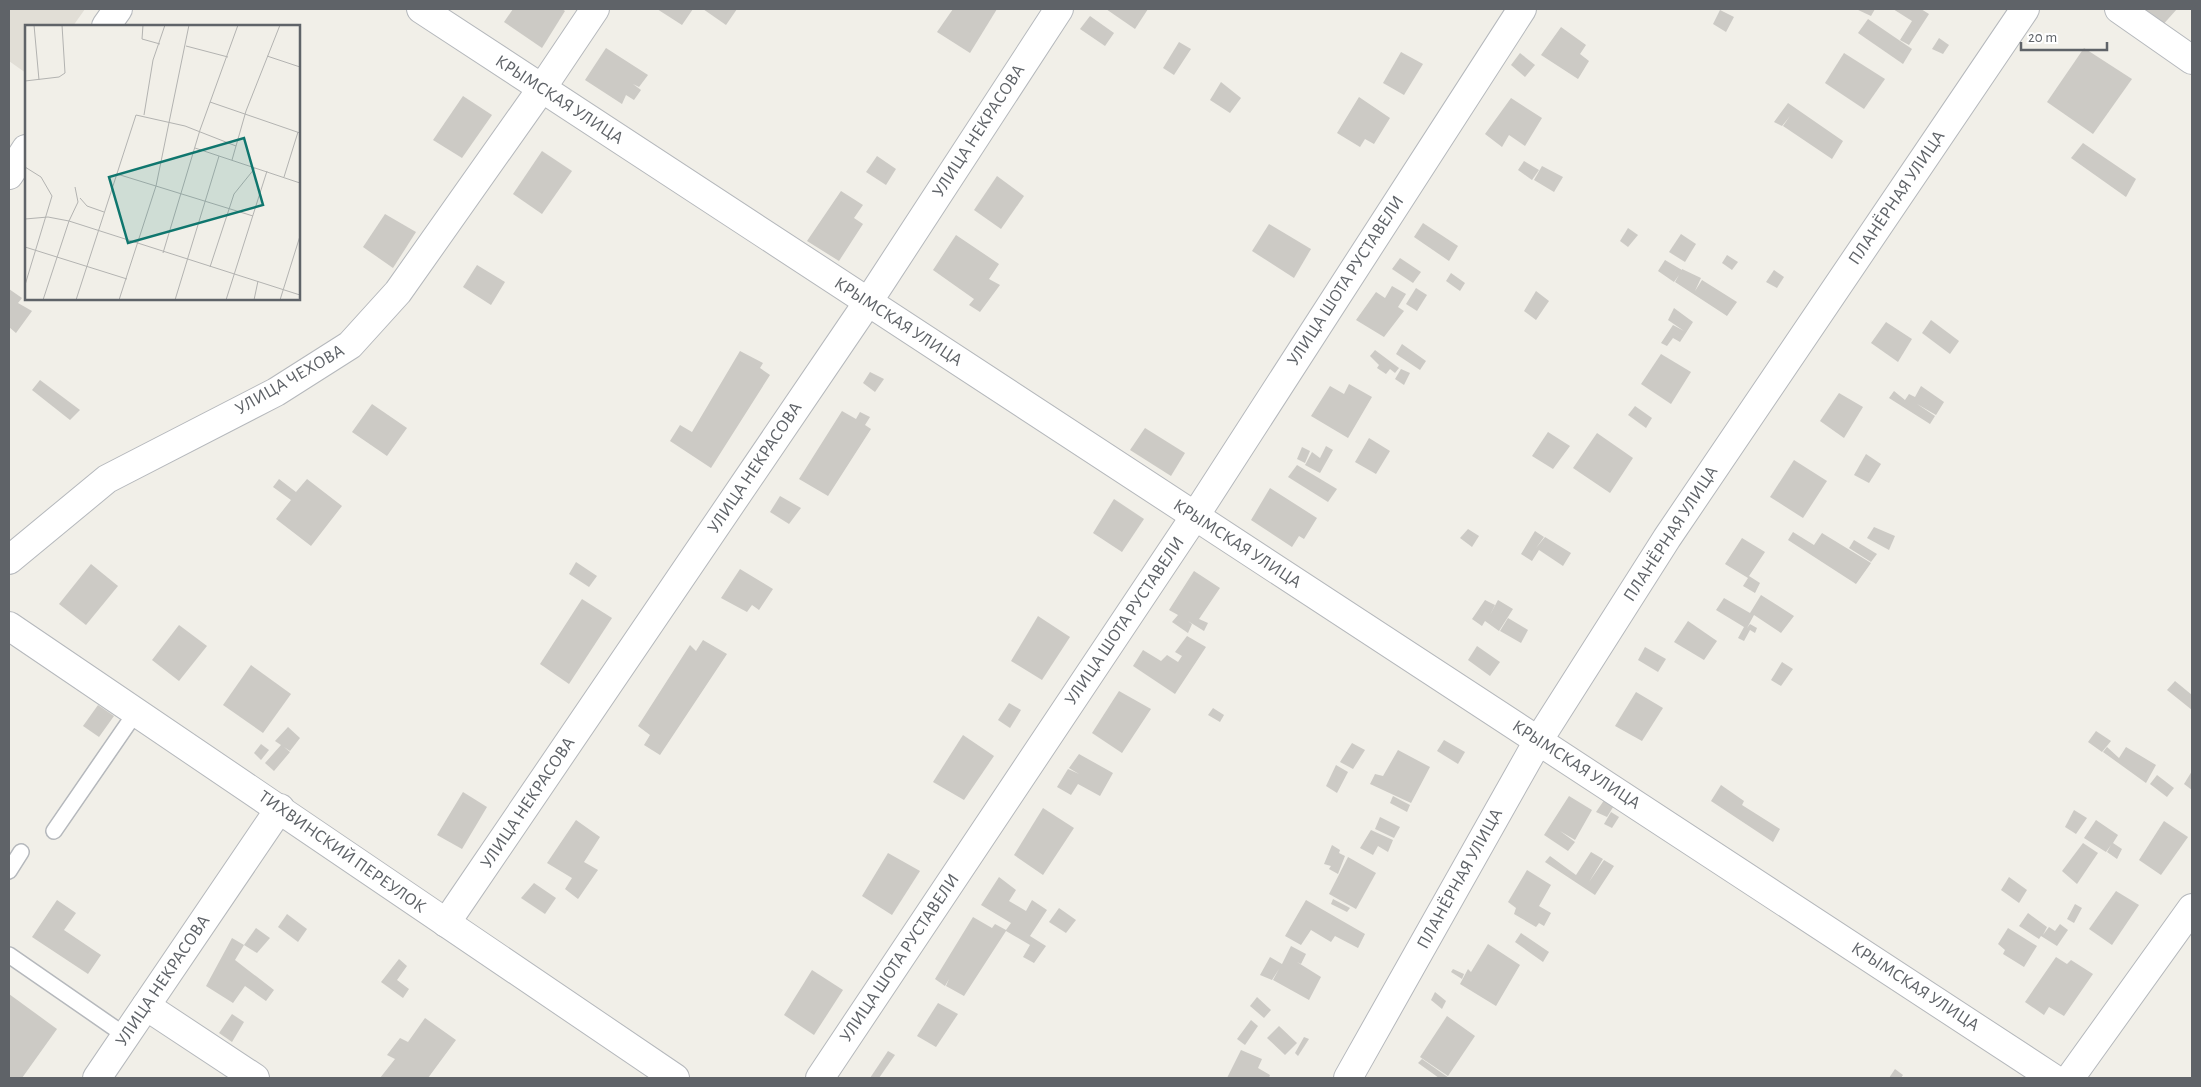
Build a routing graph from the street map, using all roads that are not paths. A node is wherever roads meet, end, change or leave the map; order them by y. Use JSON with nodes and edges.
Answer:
{"nodes":[{"id":1,"x":118,"y":9,"type":"edge"},
{"id":2,"x":421,"y":9,"type":"edge"},
{"id":3,"x":595,"y":9,"type":"edge"},
{"id":4,"x":1059,"y":9,"type":"edge"},
{"id":5,"x":1522,"y":9,"type":"edge"},
{"id":6,"x":2024,"y":9,"type":"edge"},
{"id":7,"x":2119,"y":9,"type":"edge"},
{"id":8,"x":107,"y":25,"type":"edge"},
{"id":9,"x":2192,"y":60,"type":"edge"},
{"id":10,"x":542,"y":88,"type":"junction"},
{"id":11,"x":25,"y":150,"type":"edge"},
{"id":12,"x":9,"y":175,"type":"edge"},
{"id":13,"x":868,"y":302,"type":"junction"},
{"id":14,"x":1194,"y":516,"type":"junction"},
{"id":15,"x":9,"y":560,"type":"edge"},
{"id":16,"x":9,"y":626,"type":"edge"},
{"id":17,"x":136,"y":712,"type":"junction"},
{"id":18,"x":1538,"y":740,"type":"junction"},
{"id":19,"x":280,"y":808,"type":"junction"},
{"id":20,"x":54,"y":831,"type":"dead end"},
{"id":21,"x":21,"y":852,"type":"dead end"},
{"id":22,"x":9,"y":871,"type":"edge"},
{"id":23,"x":2192,"y":908,"type":"edge"},
{"id":24,"x":446,"y":923,"type":"junction"},
{"id":25,"x":9,"y":955,"type":"edge"},
{"id":26,"x":146,"y":1006,"type":"junction"},
{"id":27,"x":126,"y":1036,"type":"junction"},
{"id":28,"x":97,"y":1078,"type":"edge"},
{"id":29,"x":255,"y":1078,"type":"edge"},
{"id":30,"x":675,"y":1078,"type":"edge"},
{"id":31,"x":820,"y":1078,"type":"edge"},
{"id":32,"x":1348,"y":1078,"type":"edge"},
{"id":33,"x":2053,"y":1078,"type":"edge"},
{"id":34,"x":2070,"y":1078,"type":"edge"}],
"edges":[{"from":1,"to":8,"type":"street"},
{"from":2,"to":10,"type":"street","name":"КРЫМСКАЯ УЛИЦА"},
{"from":3,"to":10,"type":"street","name":"УЛИЦА ЧЕХОВА"},
{"from":4,"to":13,"type":"street","name":"УЛИЦА НЕКРАСОВА"},
{"from":5,"to":14,"type":"street","name":"УЛИЦА ШОТА РУСТАВЕЛИ"},
{"from":6,"to":18,"type":"street","name":"ПЛАНЁРНАЯ УЛИЦА"},
{"from":7,"to":9,"type":"street"},
{"from":10,"to":13,"type":"street","name":"КРЫМСКАЯ УЛИЦА"},
{"from":10,"to":15,"type":"street","name":"УЛИЦА ЧЕХОВА"},
{"from":11,"to":12,"type":"street"},
{"from":13,"to":14,"type":"street","name":"КРЫМСКАЯ УЛИЦА"},
{"from":13,"to":24,"type":"street","name":"УЛИЦА НЕКРАСОВА"},
{"from":14,"to":18,"type":"street","name":"КРЫМСКАЯ УЛИЦА"},
{"from":14,"to":31,"type":"street","name":"УЛИЦА ШОТА РУСТАВЕЛИ"},
{"from":16,"to":17,"type":"street","name":"ТИХВИНСКИЙ ПЕРЕУЛОК"},
{"from":17,"to":19,"type":"street","name":"ТИХВИНСКИЙ ПЕРЕУЛОК"},
{"from":17,"to":20,"type":"lane"},
{"from":18,"to":32,"type":"street","name":"ПЛАНЁРНАЯ УЛИЦА"},
{"from":18,"to":33,"type":"street","name":"КРЫМСКАЯ УЛИЦА"},
{"from":19,"to":24,"type":"street","name":"ТИХВИНСКИЙ ПЕРЕУЛОК"},
{"from":19,"to":26,"type":"street","name":"УЛИЦА НЕКРАСОВА"},
{"from":21,"to":22,"type":"lane"},
{"from":23,"to":34,"type":"street"},
{"from":24,"to":30,"type":"street","name":"ТИХВИНСКИЙ ПЕРЕУЛОК"},
{"from":25,"to":27,"type":"lane"},
{"from":26,"to":27,"type":"street","name":"УЛИЦА НЕКРАСОВА"},
{"from":26,"to":29,"type":"street"},
{"from":27,"to":28,"type":"street","name":"УЛИЦА НЕКРАСОВА"}]}
